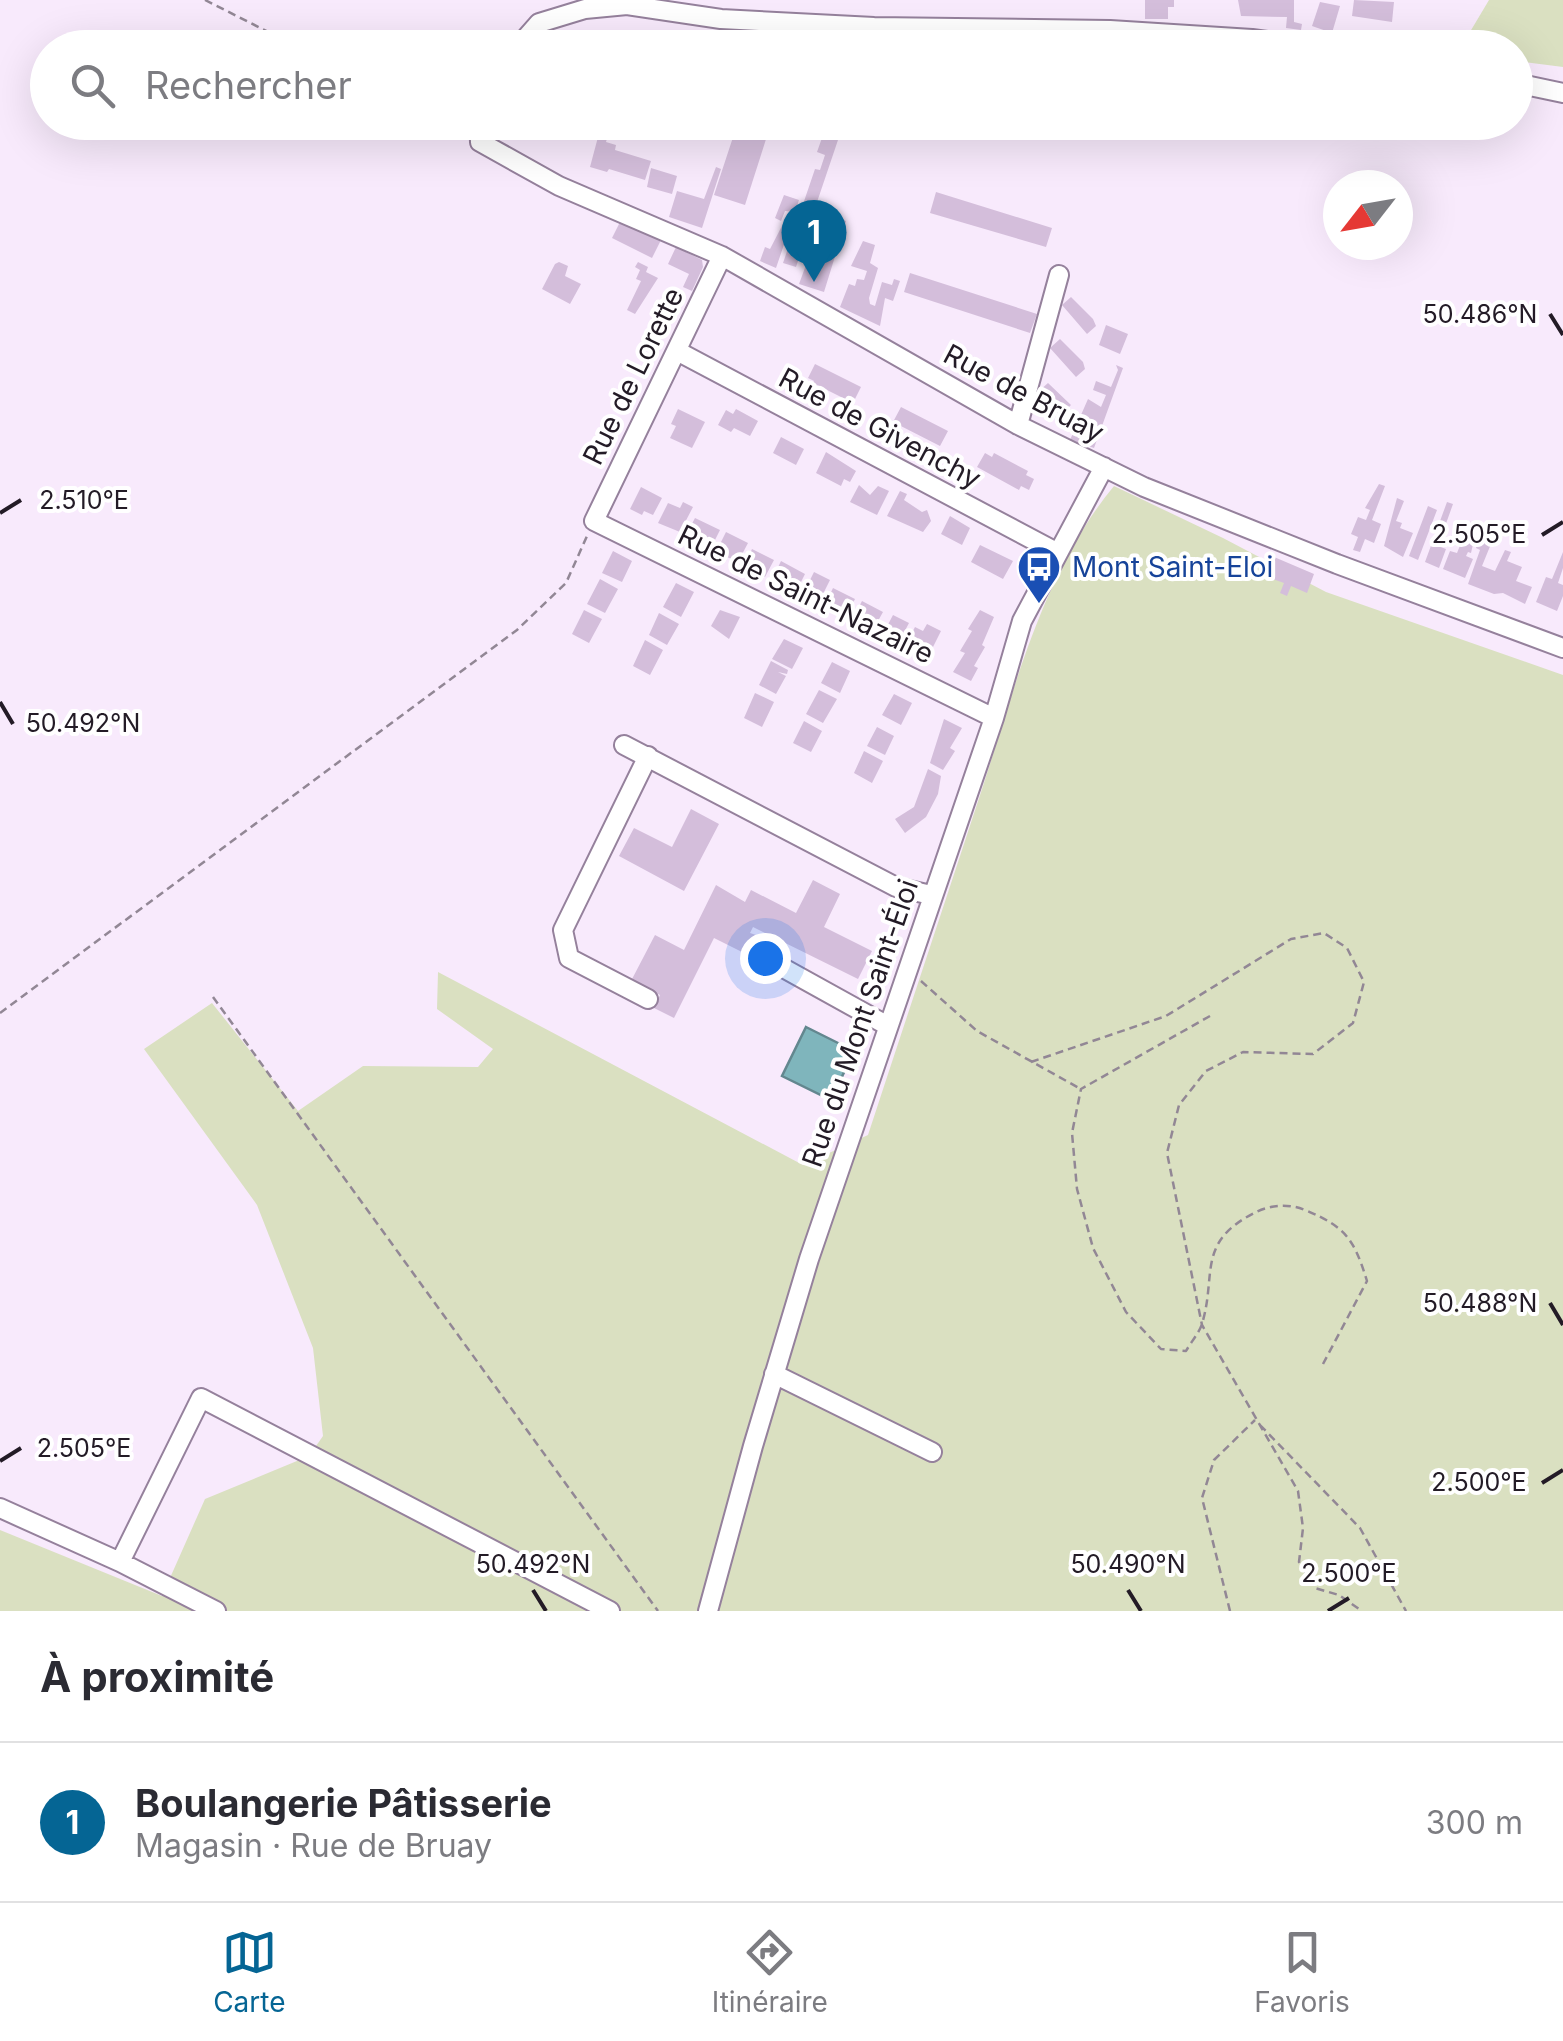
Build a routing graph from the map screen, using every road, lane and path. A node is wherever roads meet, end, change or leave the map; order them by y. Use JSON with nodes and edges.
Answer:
{"nodes":[{"id":1,"x":205,"y":0,"type":"edge"},
{"id":2,"x":264,"y":30,"type":"edge"},
{"id":3,"x":533,"y":30,"type":"edge"},
{"id":4,"x":1110,"y":30,"type":"edge"},
{"id":5,"x":1533,"y":87,"type":"edge"},
{"id":6,"x":1563,"y":93,"type":"edge"},
{"id":7,"x":476,"y":140,"type":"edge"},
{"id":8,"x":480,"y":142,"type":"joint"},
{"id":9,"x":722,"y":256,"type":"junction"},
{"id":10,"x":1058,"y":275,"type":"dead end"},
{"id":11,"x":677,"y":352,"type":"junction"},
{"id":12,"x":1018,"y":424,"type":"junction"},
{"id":13,"x":1104,"y":467,"type":"junction"},
{"id":14,"x":594,"y":521,"type":"junction"},
{"id":15,"x":1058,"y":554,"type":"junction"},
{"id":16,"x":1563,"y":648,"type":"edge"},
{"id":17,"x":994,"y":718,"type":"junction"},
{"id":18,"x":624,"y":744,"type":"dead end"},
{"id":19,"x":648,"y":756,"type":"junction"},
{"id":20,"x":931,"y":895,"type":"junction"},
{"id":21,"x":767,"y":959,"type":"dead end"},
{"id":22,"x":907,"y":968,"type":"junction"},
{"id":23,"x":213,"y":996,"type":"dead end"},
{"id":24,"x":648,"y":999,"type":"dead end"},
{"id":25,"x":0,"y":1014,"type":"edge"},
{"id":26,"x":1210,"y":1016,"type":"dead end"},
{"id":27,"x":888,"y":1026,"type":"junction"},
{"id":28,"x":1031,"y":1062,"type":"junction"},
{"id":29,"x":1081,"y":1088,"type":"junction"},
{"id":30,"x":1202,"y":1325,"type":"junction"},
{"id":31,"x":1323,"y":1364,"type":"dead end"},
{"id":32,"x":774,"y":1374,"type":"junction"},
{"id":33,"x":1256,"y":1420,"type":"junction"},
{"id":34,"x":932,"y":1452,"type":"dead end"},
{"id":35,"x":0,"y":1508,"type":"edge"},
{"id":36,"x":120,"y":1562,"type":"junction"},
{"id":37,"x":216,"y":1611,"type":"edge"},
{"id":38,"x":610,"y":1611,"type":"edge"},
{"id":39,"x":658,"y":1611,"type":"edge"},
{"id":40,"x":708,"y":1611,"type":"edge"},
{"id":41,"x":1230,"y":1611,"type":"edge"},
{"id":42,"x":1362,"y":1611,"type":"edge"},
{"id":43,"x":1406,"y":1611,"type":"edge"}],
"edges":[{"from":1,"to":2,"type":"path"},
{"from":3,"to":4,"type":"street"},
{"from":5,"to":6,"type":"street"},
{"from":7,"to":8,"type":"path"},
{"from":8,"to":9,"type":"street","name":"Rue de Bruay"},
{"from":9,"to":11,"type":"street","name":"Rue de Lorette"},
{"from":9,"to":12,"type":"street","name":"Rue de Bruay"},
{"from":10,"to":12,"type":"street"},
{"from":11,"to":14,"type":"street","name":"Rue de Lorette"},
{"from":11,"to":15,"type":"street","name":"Rue de Givenchy"},
{"from":12,"to":13,"type":"street","name":"Rue de Bruay"},
{"from":13,"to":15,"type":"street","name":"Rue du Mont Saint-Éloi"},
{"from":13,"to":16,"type":"street","name":"Rue de Bruay"},
{"from":14,"to":17,"type":"street","name":"Rue de Saint-Nazaire"},
{"from":14,"to":25,"type":"path"},
{"from":15,"to":17,"type":"street","name":"Rue du Mont Saint-Éloi"},
{"from":17,"to":20,"type":"street","name":"Rue du Mont Saint-Éloi"},
{"from":18,"to":19,"type":"street"},
{"from":19,"to":20,"type":"street"},
{"from":19,"to":24,"type":"street"},
{"from":20,"to":22,"type":"street","name":"Rue du Mont Saint-Éloi"},
{"from":21,"to":27,"type":"street"},
{"from":22,"to":27,"type":"street","name":"Rue du Mont Saint-Éloi"},
{"from":22,"to":28,"type":"path"},
{"from":23,"to":39,"type":"path"},
{"from":26,"to":29,"type":"path"},
{"from":27,"to":32,"type":"street","name":"Rue du Mont Saint-Éloi"},
{"from":28,"to":29,"type":"path"},
{"from":28,"to":30,"type":"path"},
{"from":29,"to":30,"type":"path"},
{"from":30,"to":31,"type":"path"},
{"from":30,"to":33,"type":"path"},
{"from":32,"to":34,"type":"street"},
{"from":32,"to":40,"type":"street","name":"Rue du Mont Saint-Éloi"},
{"from":33,"to":41,"type":"path"},
{"from":33,"to":42,"type":"path"},
{"from":33,"to":43,"type":"path"},
{"from":35,"to":36,"type":"street"},
{"from":36,"to":37,"type":"street"},
{"from":36,"to":38,"type":"street"}]}
